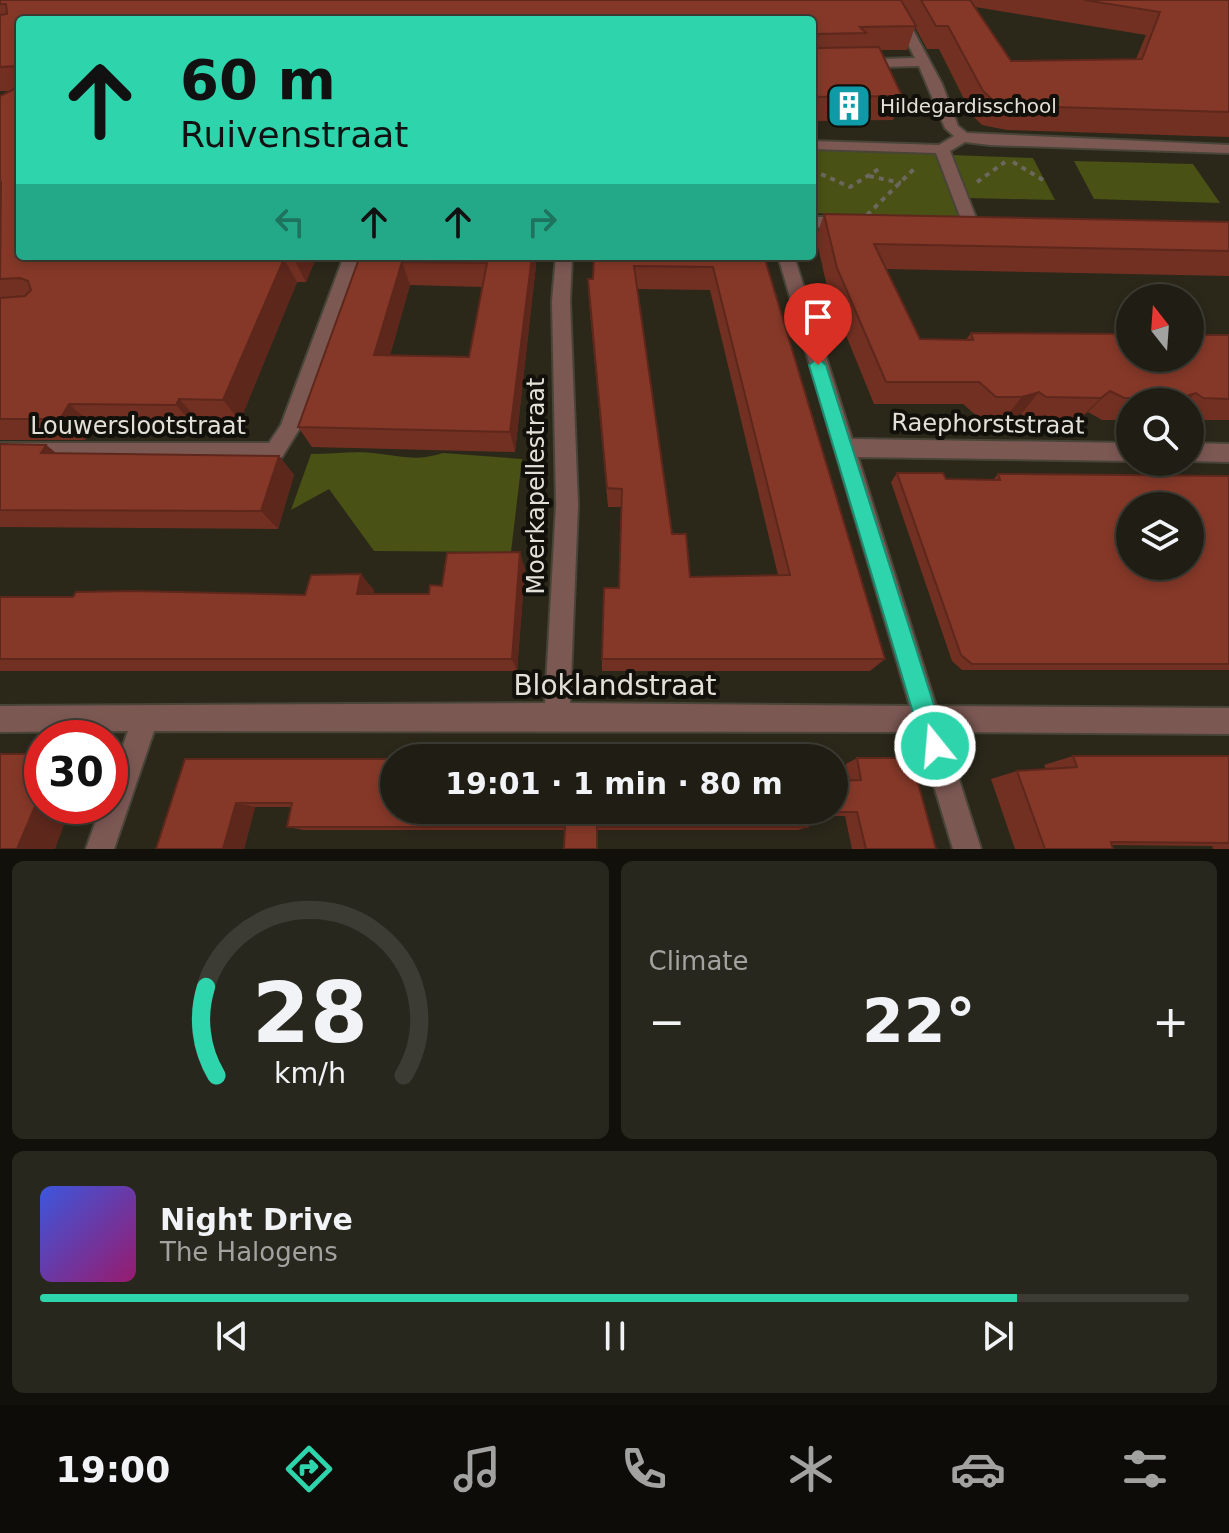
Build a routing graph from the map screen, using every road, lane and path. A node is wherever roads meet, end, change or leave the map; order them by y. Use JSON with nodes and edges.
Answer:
{"nodes":[{"id":1,"x":891,"y":0,"type":"edge"},
{"id":2,"x":924,"y":62,"type":"junction"},
{"id":3,"x":816,"y":65,"type":"edge"},
{"id":4,"x":963,"y":137,"type":"junction"},
{"id":5,"x":816,"y":145,"type":"edge"},
{"id":6,"x":906,"y":148,"type":"junction"},
{"id":7,"x":937,"y":149,"type":"junction"},
{"id":8,"x":1229,"y":149,"type":"edge"},
{"id":9,"x":816,"y":172,"type":"edge"},
{"id":10,"x":868,"y":176,"type":"junction"},
{"id":11,"x":1043,"y":180,"type":"dead end"},
{"id":12,"x":901,"y":183,"type":"junction"},
{"id":13,"x":960,"y":194,"type":"junction"},
{"id":14,"x":863,"y":218,"type":"joint"},
{"id":15,"x":816,"y":222,"type":"edge"},
{"id":16,"x":970,"y":223,"type":"edge"},
{"id":17,"x":351,"y":260,"type":"edge"},
{"id":18,"x":564,"y":260,"type":"edge"},
{"id":19,"x":787,"y":260,"type":"edge"},
{"id":20,"x":846,"y":448,"type":"junction"},
{"id":21,"x":0,"y":452,"type":"edge"},
{"id":22,"x":1116,"y":452,"type":"edge"},
{"id":23,"x":1204,"y":452,"type":"edge"},
{"id":24,"x":1229,"y":453,"type":"edge"},
{"id":25,"x":557,"y":716,"type":"junction"},
{"id":26,"x":0,"y":719,"type":"edge"},
{"id":27,"x":145,"y":720,"type":"junction"},
{"id":28,"x":927,"y":720,"type":"junction"},
{"id":29,"x":1229,"y":721,"type":"edge"},
{"id":30,"x":100,"y":849,"type":"edge"},
{"id":31,"x":967,"y":849,"type":"edge"}],
"edges":[{"from":1,"to":2,"type":"street"},
{"from":2,"to":3,"type":"street"},
{"from":2,"to":4,"type":"street"},
{"from":4,"to":7,"type":"street"},
{"from":4,"to":8,"type":"street"},
{"from":5,"to":6,"type":"street"},
{"from":6,"to":7,"type":"street"},
{"from":6,"to":10,"type":"path"},
{"from":7,"to":12,"type":"path"},
{"from":7,"to":13,"type":"street"},
{"from":9,"to":10,"type":"path"},
{"from":10,"to":12,"type":"path"},
{"from":11,"to":13,"type":"path"},
{"from":12,"to":14,"type":"path"},
{"from":13,"to":16,"type":"street"},
{"from":14,"to":15,"type":"street"},
{"from":17,"to":21,"type":"street","name":"Louwerslootstraat"},
{"from":18,"to":25,"type":"street","name":"Moerkapellestraat"},
{"from":19,"to":20,"type":"street"},
{"from":20,"to":22,"type":"street","name":"Raephorststraat"},
{"from":20,"to":28,"type":"street"},
{"from":23,"to":24,"type":"street"},
{"from":25,"to":27,"type":"street","name":"Bloklandstraat"},
{"from":25,"to":28,"type":"street","name":"Bloklandstraat"},
{"from":26,"to":27,"type":"street","name":"Bloklandstraat"},
{"from":27,"to":30,"type":"street"},
{"from":28,"to":29,"type":"street","name":"Bloklandstraat"},
{"from":28,"to":31,"type":"street"}]}
